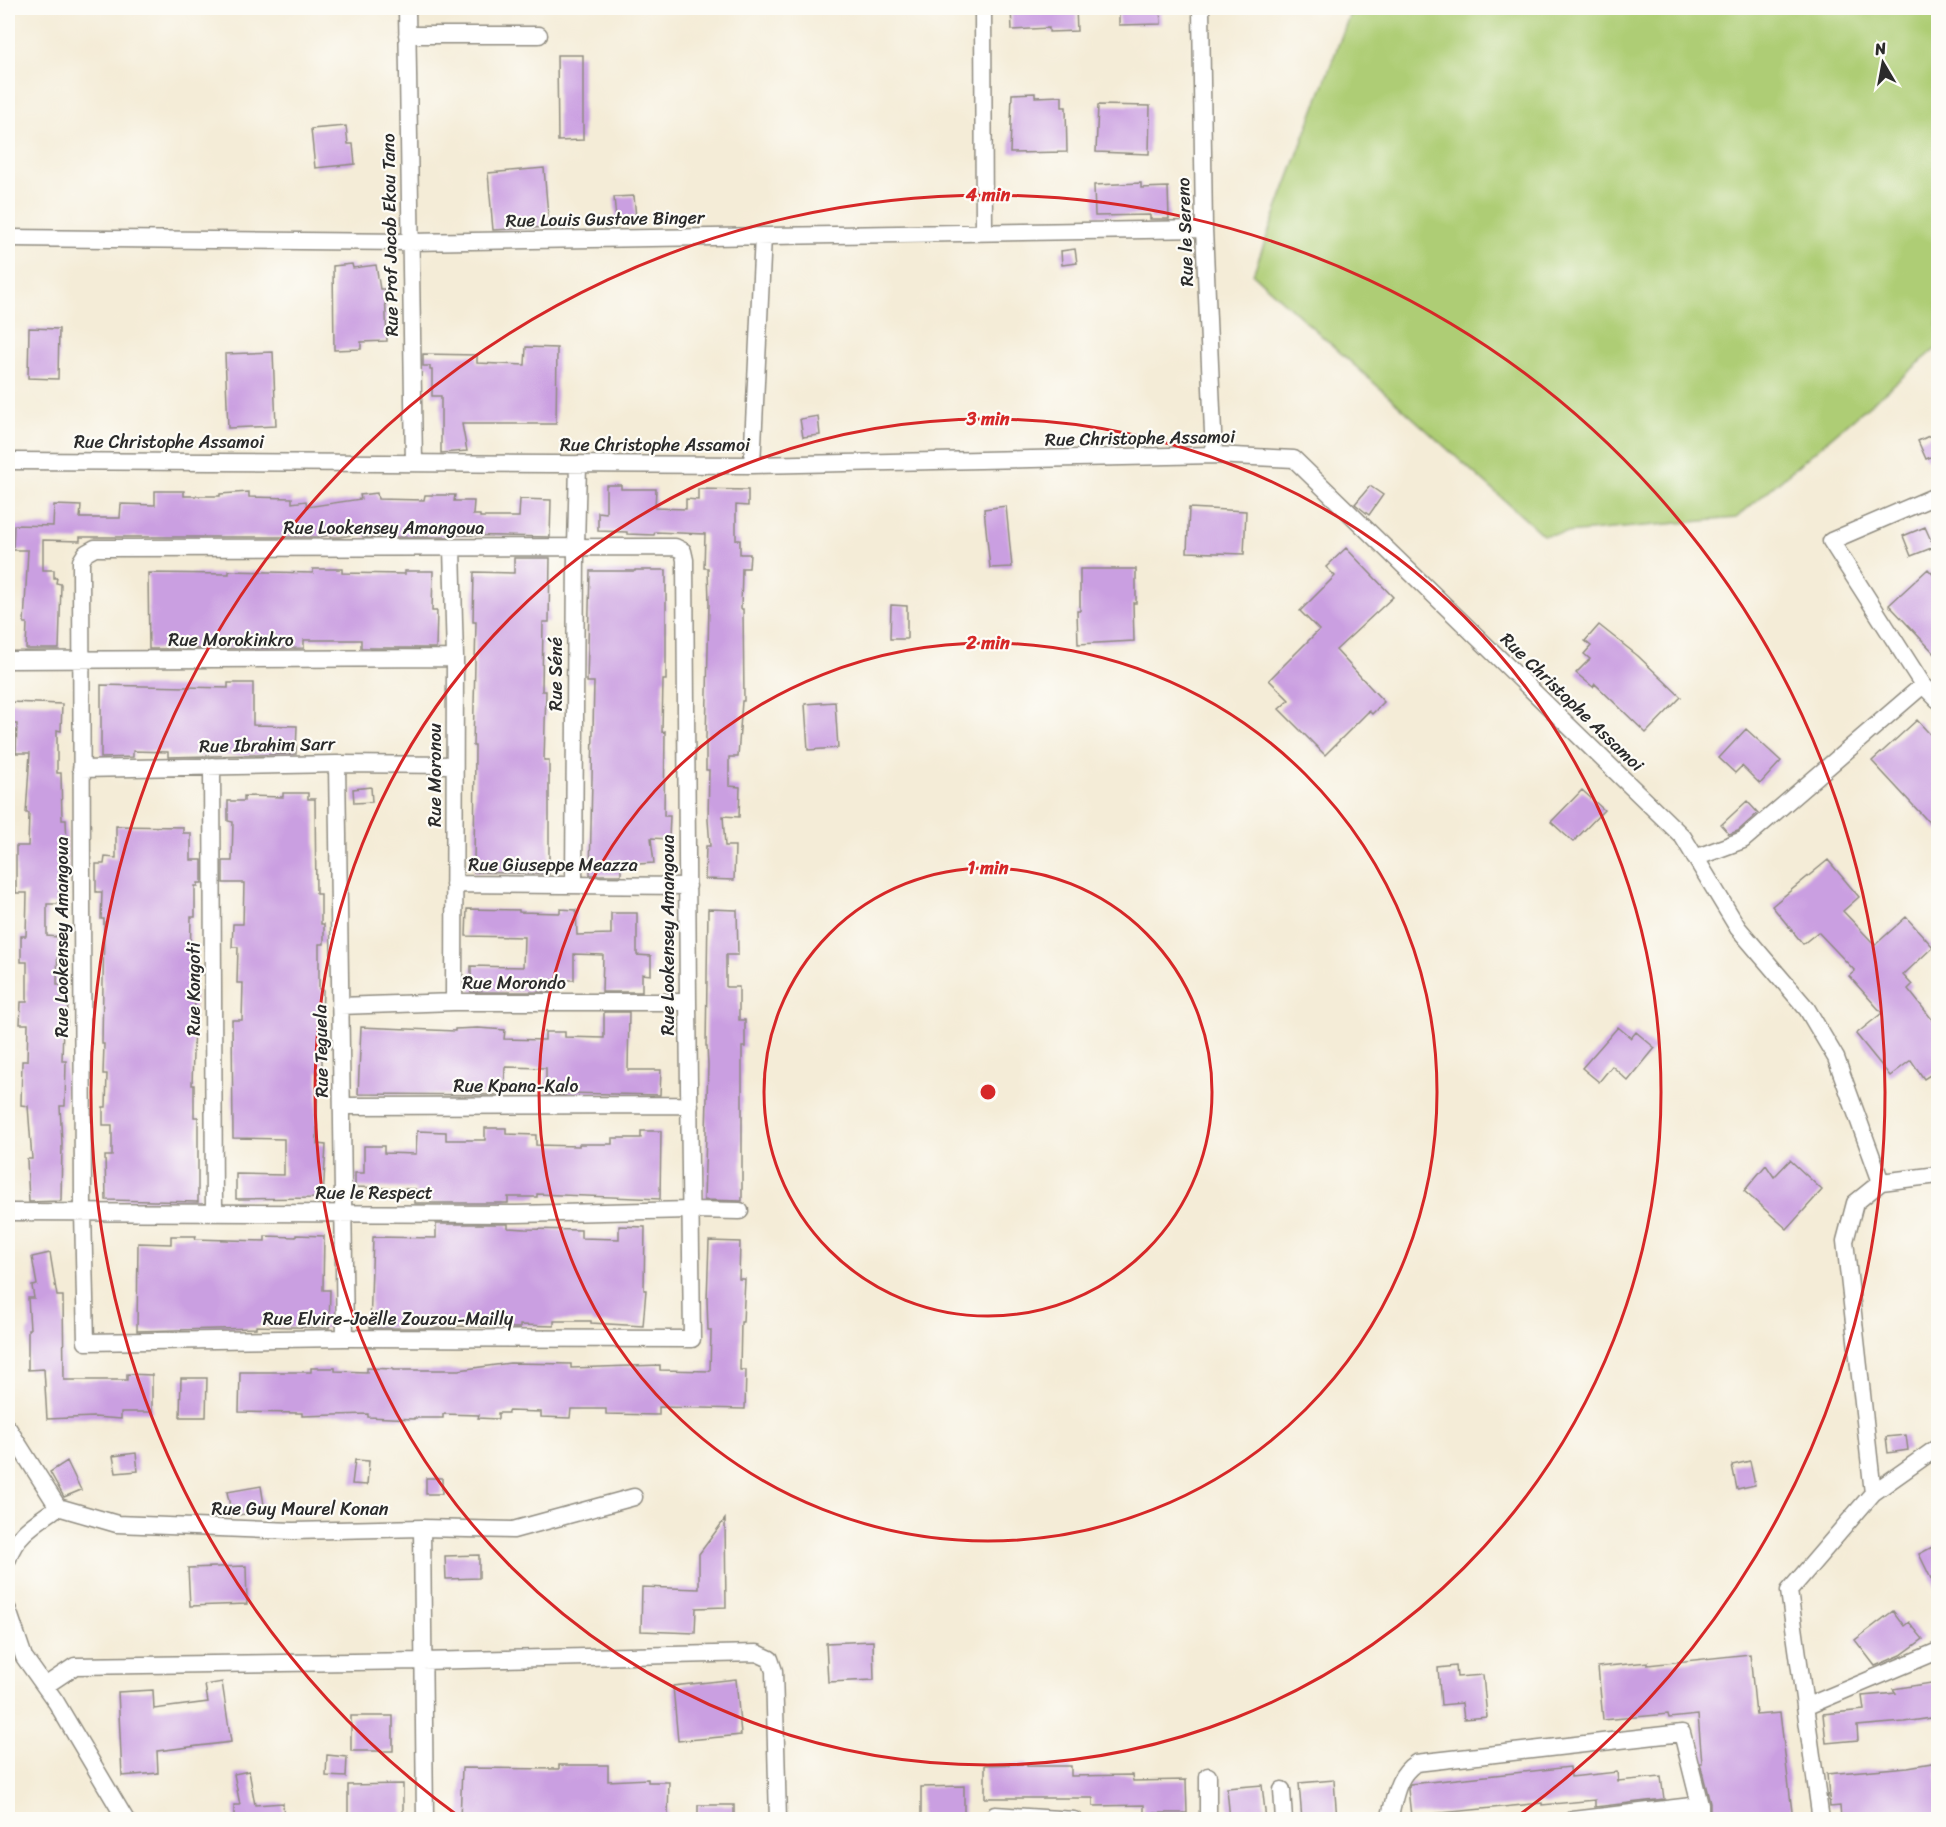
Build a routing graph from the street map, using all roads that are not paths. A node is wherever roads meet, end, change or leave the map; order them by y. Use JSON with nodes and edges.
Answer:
{"nodes":[{"id":1,"x":407,"y":8,"type":"edge"},
{"id":2,"x":983,"y":8,"type":"edge"},
{"id":3,"x":1201,"y":8,"type":"edge"},
{"id":4,"x":407,"y":35,"type":"junction"},
{"id":5,"x":539,"y":35,"type":"dead end"},
{"id":6,"x":1204,"y":229,"type":"junction"},
{"id":7,"x":984,"y":232,"type":"junction"},
{"id":8,"x":763,"y":236,"type":"junction"},
{"id":9,"x":8,"y":237,"type":"edge"},
{"id":10,"x":409,"y":242,"type":"junction"},
{"id":11,"x":1214,"y":455,"type":"junction"},
{"id":12,"x":8,"y":461,"type":"edge"},
{"id":13,"x":414,"y":463,"type":"junction"},
{"id":14,"x":578,"y":464,"type":"junction"},
{"id":15,"x":752,"y":465,"type":"junction"},
{"id":16,"x":1938,"y":495,"type":"edge"},
{"id":17,"x":576,"y":547,"type":"junction"},
{"id":18,"x":452,"y":548,"type":"junction"},
{"id":19,"x":455,"y":658,"type":"junction"},
{"id":20,"x":8,"y":660,"type":"edge"},
{"id":21,"x":81,"y":661,"type":"junction"},
{"id":22,"x":1923,"y":685,"type":"junction"},
{"id":23,"x":1938,"y":700,"type":"edge"},
{"id":24,"x":337,"y":764,"type":"junction"},
{"id":25,"x":454,"y":765,"type":"junction"},
{"id":26,"x":212,"y":766,"type":"junction"},
{"id":27,"x":81,"y":769,"type":"junction"},
{"id":28,"x":1695,"y":858,"type":"junction"},
{"id":29,"x":454,"y":884,"type":"junction"},
{"id":30,"x":574,"y":885,"type":"junction"},
{"id":31,"x":688,"y":886,"type":"junction"},
{"id":32,"x":454,"y":1002,"type":"junction"},
{"id":33,"x":688,"y":1002,"type":"junction"},
{"id":34,"x":340,"y":1006,"type":"junction"},
{"id":35,"x":690,"y":1105,"type":"junction"},
{"id":36,"x":342,"y":1106,"type":"junction"},
{"id":37,"x":1938,"y":1175,"type":"edge"},
{"id":38,"x":1881,"y":1182,"type":"junction"},
{"id":39,"x":691,"y":1210,"type":"junction"},
{"id":40,"x":740,"y":1211,"type":"dead end"},
{"id":41,"x":8,"y":1212,"type":"edge"},
{"id":42,"x":83,"y":1212,"type":"junction"},
{"id":43,"x":214,"y":1212,"type":"junction"},
{"id":44,"x":343,"y":1213,"type":"junction"},
{"id":45,"x":345,"y":1338,"type":"junction"},
{"id":46,"x":8,"y":1428,"type":"edge"},
{"id":47,"x":1938,"y":1447,"type":"edge"},
{"id":48,"x":1873,"y":1493,"type":"junction"},
{"id":49,"x":634,"y":1497,"type":"dead end"},
{"id":50,"x":58,"y":1507,"type":"junction"},
{"id":51,"x":422,"y":1528,"type":"junction"},
{"id":52,"x":8,"y":1559,"type":"edge"},
{"id":53,"x":8,"y":1610,"type":"edge"},
{"id":54,"x":1938,"y":1651,"type":"edge"},
{"id":55,"x":422,"y":1661,"type":"junction"},
{"id":56,"x":45,"y":1686,"type":"junction"},
{"id":57,"x":1805,"y":1707,"type":"junction"},
{"id":58,"x":1209,"y":1776,"type":"dead end"},
{"id":59,"x":1282,"y":1790,"type":"dead end"},
{"id":60,"x":1700,"y":1812,"type":"edge"},
{"id":61,"x":995,"y":1815,"type":"dead end"},
{"id":62,"x":126,"y":1820,"type":"edge"},
{"id":63,"x":425,"y":1820,"type":"edge"},
{"id":64,"x":778,"y":1820,"type":"edge"},
{"id":65,"x":1074,"y":1820,"type":"edge"},
{"id":66,"x":1208,"y":1820,"type":"edge"},
{"id":67,"x":1284,"y":1820,"type":"edge"},
{"id":68,"x":1389,"y":1820,"type":"edge"},
{"id":69,"x":1573,"y":1820,"type":"edge"},
{"id":70,"x":1821,"y":1820,"type":"edge"}],
"edges":[{"from":1,"to":4,"type":"street","name":"Rue Prof Jacob Ekou Tano"},
{"from":2,"to":7,"type":"street"},
{"from":3,"to":6,"type":"street","name":"Rue le Sereno"},
{"from":4,"to":5,"type":"street"},
{"from":4,"to":10,"type":"street","name":"Rue Prof Jacob Ekou Tano"},
{"from":6,"to":7,"type":"street","name":"Rue Louis Gustave Binger"},
{"from":6,"to":11,"type":"street","name":"Rue le Sereno"},
{"from":7,"to":8,"type":"street","name":"Rue Louis Gustave Binger"},
{"from":8,"to":10,"type":"street","name":"Rue Louis Gustave Binger"},
{"from":8,"to":15,"type":"street"},
{"from":9,"to":10,"type":"street","name":"Rue Louis Gustave Binger"},
{"from":10,"to":13,"type":"street","name":"Rue Prof Jacob Ekou Tano"},
{"from":11,"to":15,"type":"street","name":"Rue Christophe Assamoi"},
{"from":11,"to":28,"type":"street","name":"Rue Christophe Assamoi"},
{"from":12,"to":13,"type":"street","name":"Rue Christophe Assamoi"},
{"from":13,"to":14,"type":"street","name":"Rue Christophe Assamoi"},
{"from":14,"to":15,"type":"street","name":"Rue Christophe Assamoi"},
{"from":14,"to":17,"type":"street","name":"Rue Séné"},
{"from":16,"to":22,"type":"street"},
{"from":17,"to":18,"type":"street","name":"Rue Lookensey Amangoua"},
{"from":17,"to":30,"type":"street","name":"Rue Séné"},
{"from":17,"to":31,"type":"street","name":"Rue Lookensey Amangoua"},
{"from":18,"to":19,"type":"street","name":"Rue Moronou"},
{"from":18,"to":21,"type":"street","name":"Rue Lookensey Amangoua"},
{"from":19,"to":21,"type":"street","name":"Rue Morokinkro"},
{"from":19,"to":25,"type":"street","name":"Rue Moronou"},
{"from":20,"to":21,"type":"street","name":"Rue Morokinkro"},
{"from":21,"to":27,"type":"street","name":"Rue Lookensey Amangoua"},
{"from":22,"to":23,"type":"street"},
{"from":22,"to":28,"type":"street"},
{"from":24,"to":25,"type":"street","name":"Rue Ibrahim Sarr"},
{"from":24,"to":26,"type":"street","name":"Rue Ibrahim Sarr"},
{"from":24,"to":34,"type":"street","name":"Rue Teguela"},
{"from":25,"to":29,"type":"street","name":"Rue Moronou"},
{"from":26,"to":27,"type":"street","name":"Rue Ibrahim Sarr"},
{"from":26,"to":43,"type":"street","name":"Rue Kongoti"},
{"from":27,"to":42,"type":"street","name":"Rue Lookensey Amangoua"},
{"from":28,"to":38,"type":"street","name":"Rue Christophe Assamoi"},
{"from":29,"to":30,"type":"street","name":"Rue Giuseppe Meazza"},
{"from":29,"to":32,"type":"street","name":"Rue Moronou"},
{"from":30,"to":31,"type":"street","name":"Rue Giuseppe Meazza"},
{"from":31,"to":33,"type":"street","name":"Rue Lookensey Amangoua"},
{"from":32,"to":33,"type":"street","name":"Rue Morondo"},
{"from":32,"to":34,"type":"street","name":"Rue Morondo"},
{"from":33,"to":35,"type":"street","name":"Rue Lookensey Amangoua"},
{"from":34,"to":36,"type":"street","name":"Rue Teguela"},
{"from":35,"to":36,"type":"street","name":"Rue Kpana-Kalo"},
{"from":35,"to":39,"type":"street","name":"Rue Lookensey Amangoua"},
{"from":36,"to":44,"type":"street","name":"Rue Teguela"},
{"from":37,"to":38,"type":"street"},
{"from":38,"to":48,"type":"street"},
{"from":39,"to":40,"type":"street","name":"Rue le Respect"},
{"from":39,"to":44,"type":"street","name":"Rue le Respect"},
{"from":39,"to":45,"type":"street","name":"Rue Elvire-Joëlle Zouzou-Mailly"},
{"from":41,"to":42,"type":"street","name":"Rue le Respect"},
{"from":42,"to":43,"type":"street","name":"Rue le Respect"},
{"from":42,"to":45,"type":"street","name":"Rue Elvire-Joëlle Zouzou-Mailly"},
{"from":43,"to":44,"type":"street","name":"Rue le Respect"},
{"from":44,"to":45,"type":"street","name":"Rue Teguela"},
{"from":46,"to":50,"type":"street"},
{"from":47,"to":48,"type":"street"},
{"from":48,"to":57,"type":"street"},
{"from":49,"to":51,"type":"street","name":"Rue Guy Maurel Konan"},
{"from":50,"to":51,"type":"street","name":"Rue Guy Maurel Konan"},
{"from":50,"to":52,"type":"street"},
{"from":51,"to":55,"type":"street"},
{"from":53,"to":56,"type":"street"},
{"from":54,"to":57,"type":"street"},
{"from":55,"to":56,"type":"street"},
{"from":55,"to":63,"type":"street"},
{"from":55,"to":64,"type":"street"},
{"from":56,"to":62,"type":"street"},
{"from":57,"to":70,"type":"street"},
{"from":58,"to":66,"type":"street"},
{"from":59,"to":67,"type":"street"},
{"from":60,"to":68,"type":"street"},
{"from":60,"to":69,"type":"street"},
{"from":61,"to":65,"type":"street"}]}
